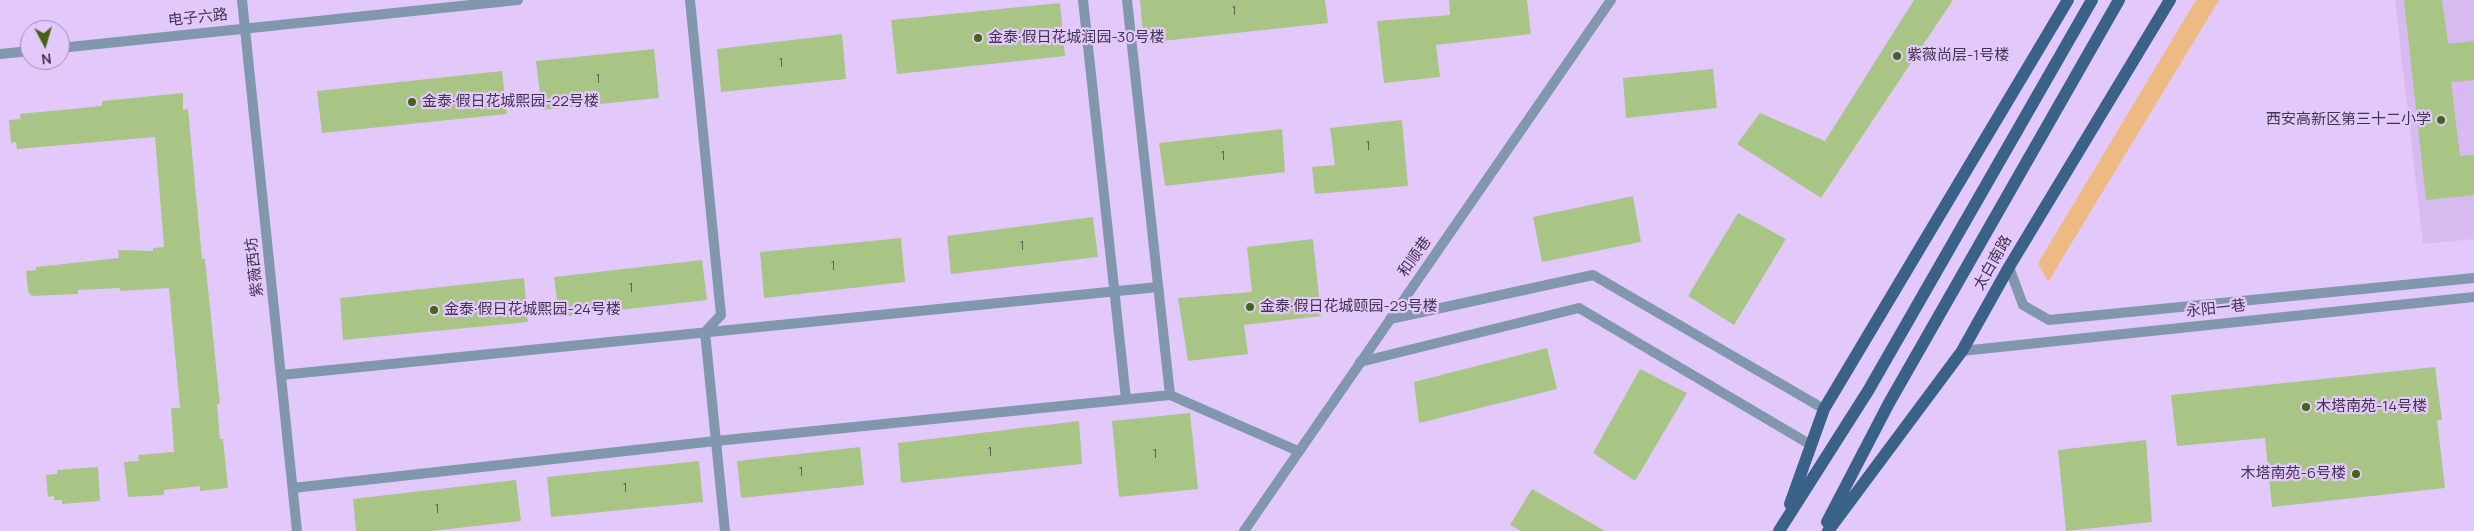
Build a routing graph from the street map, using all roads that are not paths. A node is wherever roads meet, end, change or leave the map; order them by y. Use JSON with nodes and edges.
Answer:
{"nodes":[{"id":1,"x":242,"y":0,"type":"edge"},
{"id":2,"x":518,"y":0,"type":"edge"},
{"id":3,"x":690,"y":0,"type":"edge"},
{"id":4,"x":1083,"y":0,"type":"edge"},
{"id":5,"x":1127,"y":0,"type":"edge"},
{"id":6,"x":1611,"y":0,"type":"edge"},
{"id":7,"x":2068,"y":0,"type":"edge"},
{"id":8,"x":2092,"y":0,"type":"edge"},
{"id":9,"x":2119,"y":0,"type":"edge"},
{"id":10,"x":2170,"y":0,"type":"edge"},
{"id":11,"x":244,"y":28,"type":"junction"},
{"id":12,"x":70,"y":47,"type":"edge"},
{"id":13,"x":20,"y":52,"type":"edge"},
{"id":14,"x":0,"y":54,"type":"edge"},
{"id":15,"x":2009,"y":267,"type":"junction"},
{"id":16,"x":2474,"y":278,"type":"edge"},
{"id":17,"x":1158,"y":288,"type":"junction"},
{"id":18,"x":1114,"y":292,"type":"junction"},
{"id":19,"x":2474,"y":298,"type":"edge"},
{"id":20,"x":1390,"y":319,"type":"junction"},
{"id":21,"x":705,"y":332,"type":"junction"},
{"id":22,"x":1962,"y":351,"type":"junction"},
{"id":23,"x":1360,"y":362,"type":"junction"},
{"id":24,"x":281,"y":375,"type":"junction"},
{"id":25,"x":1170,"y":394,"type":"junction"},
{"id":26,"x":1126,"y":399,"type":"junction"},
{"id":27,"x":1824,"y":409,"type":"junction"},
{"id":28,"x":716,"y":441,"type":"junction"},
{"id":29,"x":1811,"y":445,"type":"junction"},
{"id":30,"x":1298,"y":451,"type":"junction"},
{"id":31,"x":293,"y":488,"type":"junction"},
{"id":32,"x":1781,"y":528,"type":"edge"},
{"id":33,"x":297,"y":531,"type":"edge"},
{"id":34,"x":725,"y":531,"type":"edge"},
{"id":35,"x":1244,"y":531,"type":"edge"},
{"id":36,"x":1822,"y":531,"type":"edge"},
{"id":37,"x":1828,"y":531,"type":"edge"}],
"edges":[{"from":1,"to":11,"type":"street","name":"紫薇西坊"},
{"from":2,"to":11,"type":"street","name":"电子六路"},
{"from":3,"to":21,"type":"street"},
{"from":4,"to":18,"type":"street"},
{"from":5,"to":17,"type":"street"},
{"from":6,"to":20,"type":"street","name":"和顺巷"},
{"from":7,"to":27,"type":"main road"},
{"from":8,"to":32,"type":"main road"},
{"from":9,"to":36,"type":"main road","name":"太白南路"},
{"from":10,"to":15,"type":"main road","name":"太白南路"},
{"from":11,"to":12,"type":"street","name":"电子六路"},
{"from":11,"to":24,"type":"street","name":"紫薇西坊"},
{"from":13,"to":14,"type":"street"},
{"from":15,"to":16,"type":"street","name":"永阳一巷"},
{"from":15,"to":22,"type":"main road","name":"太白南路"},
{"from":17,"to":18,"type":"street"},
{"from":17,"to":25,"type":"street"},
{"from":18,"to":21,"type":"street"},
{"from":18,"to":26,"type":"street"},
{"from":19,"to":22,"type":"street","name":"永阳一巷"},
{"from":20,"to":23,"type":"street","name":"和顺巷"},
{"from":20,"to":27,"type":"street"},
{"from":21,"to":24,"type":"street"},
{"from":21,"to":28,"type":"street"},
{"from":22,"to":37,"type":"main road","name":"太白南路"},
{"from":23,"to":29,"type":"street"},
{"from":23,"to":30,"type":"street","name":"和顺巷"},
{"from":24,"to":31,"type":"street","name":"紫薇西坊"},
{"from":25,"to":26,"type":"street"},
{"from":25,"to":30,"type":"street"},
{"from":26,"to":28,"type":"street"},
{"from":27,"to":29,"type":"main road"},
{"from":28,"to":31,"type":"street"},
{"from":28,"to":34,"type":"street"},
{"from":29,"to":32,"type":"main road"},
{"from":30,"to":35,"type":"street","name":"和顺巷"},
{"from":31,"to":33,"type":"street","name":"紫薇西坊"}]}
